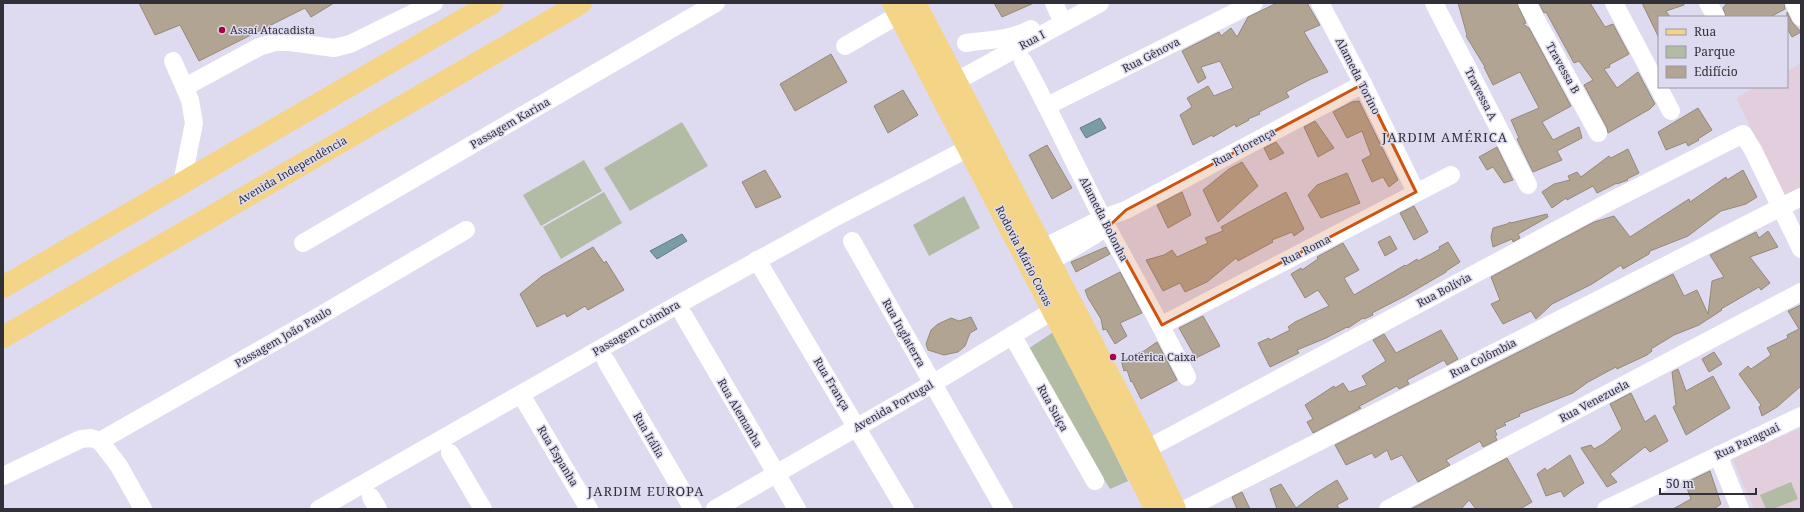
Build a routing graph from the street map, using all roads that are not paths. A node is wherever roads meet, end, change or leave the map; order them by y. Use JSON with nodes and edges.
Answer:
{"nodes":[{"id":1,"x":434,"y":3,"type":"edge"},
{"id":2,"x":492,"y":3,"type":"edge"},
{"id":3,"x":581,"y":3,"type":"edge"},
{"id":4,"x":716,"y":3,"type":"edge"},
{"id":5,"x":915,"y":3,"type":"edge"},
{"id":6,"x":927,"y":3,"type":"edge"},
{"id":7,"x":1079,"y":3,"type":"edge"},
{"id":8,"x":1100,"y":3,"type":"edge"},
{"id":9,"x":1254,"y":3,"type":"edge"},
{"id":10,"x":1320,"y":3,"type":"edge"},
{"id":11,"x":1434,"y":3,"type":"edge"},
{"id":12,"x":1527,"y":3,"type":"edge"},
{"id":13,"x":1614,"y":3,"type":"edge"},
{"id":14,"x":1708,"y":3,"type":"edge"},
{"id":15,"x":1794,"y":3,"type":"edge"},
{"id":16,"x":1056,"y":8,"type":"edge"},
{"id":17,"x":887,"y":9,"type":"edge"},
{"id":18,"x":1715,"y":16,"type":"edge"},
{"id":19,"x":1801,"y":17,"type":"edge"},
{"id":20,"x":966,"y":43,"type":"dead end"},
{"id":21,"x":845,"y":46,"type":"dead end"},
{"id":22,"x":1022,"y":60,"type":"dead end"},
{"id":23,"x":172,"y":61,"type":"dead end"},
{"id":24,"x":952,"y":81,"type":"junction"},
{"id":25,"x":1363,"y":84,"type":"junction"},
{"id":26,"x":1658,"y":86,"type":"edge"},
{"id":27,"x":184,"y":87,"type":"junction"},
{"id":28,"x":1659,"y":88,"type":"edge"},
{"id":29,"x":1047,"y":106,"type":"junction"},
{"id":30,"x":1671,"y":111,"type":"dead end"},
{"id":31,"x":1598,"y":133,"type":"dead end"},
{"id":32,"x":962,"y":151,"type":"junction"},
{"id":33,"x":1451,"y":175,"type":"dead end"},
{"id":34,"x":182,"y":184,"type":"junction"},
{"id":35,"x":1528,"y":185,"type":"dead end"},
{"id":36,"x":1416,"y":192,"type":"junction"},
{"id":37,"x":1801,"y":197,"type":"edge"},
{"id":38,"x":1780,"y":207,"type":"junction"},
{"id":39,"x":1105,"y":222,"type":"junction"},
{"id":40,"x":466,"y":230,"type":"dead end"},
{"id":41,"x":852,"y":241,"type":"dead end"},
{"id":42,"x":303,"y":243,"type":"dead end"},
{"id":43,"x":1801,"y":250,"type":"edge"},
{"id":44,"x":1047,"y":255,"type":"junction"},
{"id":45,"x":757,"y":260,"type":"junction"},
{"id":46,"x":3,"y":287,"type":"edge"},
{"id":47,"x":1801,"y":292,"type":"edge"},
{"id":48,"x":1061,"y":306,"type":"junction"},
{"id":49,"x":684,"y":316,"type":"dead end"},
{"id":50,"x":1162,"y":325,"type":"junction"},
{"id":51,"x":1012,"y":335,"type":"junction"},
{"id":52,"x":3,"y":338,"type":"edge"},
{"id":53,"x":606,"y":361,"type":"dead end"},
{"id":54,"x":1187,"y":377,"type":"dead end"},
{"id":55,"x":932,"y":384,"type":"junction"},
{"id":56,"x":526,"y":403,"type":"dead end"},
{"id":57,"x":1801,"y":416,"type":"edge"},
{"id":58,"x":857,"y":427,"type":"junction"},
{"id":59,"x":100,"y":441,"type":"junction"},
{"id":60,"x":1147,"y":449,"type":"junction"},
{"id":61,"x":450,"y":452,"type":"dead end"},
{"id":62,"x":1718,"y":455,"type":"junction"},
{"id":63,"x":776,"y":474,"type":"junction"},
{"id":64,"x":3,"y":476,"type":"edge"},
{"id":65,"x":1095,"y":482,"type":"dead end"},
{"id":66,"x":143,"y":509,"type":"edge"},
{"id":67,"x":319,"y":509,"type":"edge"},
{"id":68,"x":483,"y":509,"type":"edge"},
{"id":69,"x":589,"y":509,"type":"edge"},
{"id":70,"x":693,"y":509,"type":"edge"},
{"id":71,"x":715,"y":509,"type":"edge"},
{"id":72,"x":797,"y":509,"type":"edge"},
{"id":73,"x":905,"y":509,"type":"edge"},
{"id":74,"x":1004,"y":509,"type":"edge"},
{"id":75,"x":1156,"y":509,"type":"edge"},
{"id":76,"x":1175,"y":509,"type":"edge"},
{"id":77,"x":1186,"y":509,"type":"edge"},
{"id":78,"x":1388,"y":509,"type":"edge"},
{"id":79,"x":1606,"y":509,"type":"edge"},
{"id":80,"x":1740,"y":509,"type":"edge"}],
"edges":[{"from":1,"to":27,"type":"street"},
{"from":2,"to":34,"type":"main road"},
{"from":3,"to":52,"type":"main road","name":"Avenida Independência"},
{"from":4,"to":42,"type":"street","name":"Passagem Karina"},
{"from":5,"to":24,"type":"main road","name":"Rodovia Mário Covas"},
{"from":6,"to":24,"type":"main road"},
{"from":7,"to":16,"type":"street"},
{"from":8,"to":24,"type":"street","name":"Rua I"},
{"from":9,"to":29,"type":"street","name":"Rua Gênova"},
{"from":10,"to":25,"type":"street","name":"Alameda Torino"},
{"from":11,"to":35,"type":"street","name":"Travessa A"},
{"from":12,"to":31,"type":"street","name":"Travessa B"},
{"from":13,"to":26,"type":"street"},
{"from":14,"to":18,"type":"street"},
{"from":15,"to":19,"type":"street"},
{"from":16,"to":20,"type":"street"},
{"from":17,"to":21,"type":"street"},
{"from":17,"to":24,"type":"main road","name":"Rodovia Mário Covas"},
{"from":17,"to":32,"type":"main road"},
{"from":22,"to":29,"type":"street","name":"Alameda Bolonha"},
{"from":23,"to":27,"type":"street"},
{"from":24,"to":32,"type":"main road","name":"Rodovia Mário Covas"},
{"from":24,"to":44,"type":"main road","name":"Rodovia Mário Covas"},
{"from":25,"to":36,"type":"street","name":"Alameda Torino"},
{"from":25,"to":39,"type":"street","name":"Rua Florença"},
{"from":27,"to":34,"type":"street"},
{"from":28,"to":30,"type":"street"},
{"from":29,"to":39,"type":"street","name":"Alameda Bolonha"},
{"from":32,"to":45,"type":"street","name":"Passagem Coimbra"},
{"from":32,"to":48,"type":"main road","name":"Rodovia Mário Covas"},
{"from":33,"to":36,"type":"street","name":"Rua Roma"},
{"from":34,"to":46,"type":"main road"},
{"from":36,"to":50,"type":"street","name":"Rua Roma"},
{"from":37,"to":38,"type":"street","name":"Rua Colômbia"},
{"from":38,"to":43,"type":"street"},
{"from":38,"to":60,"type":"street","name":"Rua Bolívia"},
{"from":38,"to":77,"type":"street","name":"Rua Colômbia"},
{"from":39,"to":44,"type":"street","name":"Rua Florença"},
{"from":39,"to":50,"type":"street","name":"Alameda Bolonha"},
{"from":40,"to":59,"type":"street","name":"Passagem João Paulo"},
{"from":41,"to":55,"type":"street","name":"Rua Inglaterra"},
{"from":44,"to":48,"type":"main road","name":"Rodovia Mário Covas"},
{"from":45,"to":58,"type":"street","name":"Rua França"},
{"from":45,"to":67,"type":"street","name":"Passagem Coimbra"},
{"from":47,"to":78,"type":"street","name":"Rua Venezuela"},
{"from":48,"to":51,"type":"street","name":"Avenida Portugal"},
{"from":48,"to":60,"type":"main road","name":"Rodovia Mário Covas"},
{"from":48,"to":75,"type":"main road","name":"Rodovia Mário Covas"},
{"from":49,"to":63,"type":"street","name":"Rua Alemanha"},
{"from":50,"to":54,"type":"street","name":"Alameda Bolonha"},
{"from":51,"to":55,"type":"street","name":"Avenida Portugal"},
{"from":51,"to":65,"type":"street","name":"Rua Suiça"},
{"from":53,"to":70,"type":"street","name":"Rua Itália"},
{"from":55,"to":58,"type":"street","name":"Avenida Portugal"},
{"from":55,"to":74,"type":"street","name":"Rua Inglaterra"},
{"from":56,"to":69,"type":"street","name":"Rua Espanha"},
{"from":57,"to":62,"type":"street","name":"Rua Paraguai"},
{"from":58,"to":63,"type":"street","name":"Avenida Portugal"},
{"from":58,"to":73,"type":"street","name":"Rua França"},
{"from":59,"to":64,"type":"street"},
{"from":59,"to":66,"type":"street"},
{"from":60,"to":76,"type":"main road","name":"Rodovia Mário Covas"},
{"from":61,"to":68,"type":"street"},
{"from":62,"to":79,"type":"street","name":"Rua Paraguai"},
{"from":62,"to":80,"type":"street"},
{"from":63,"to":71,"type":"street","name":"Avenida Portugal"},
{"from":63,"to":72,"type":"street","name":"Rua Alemanha"}]}
